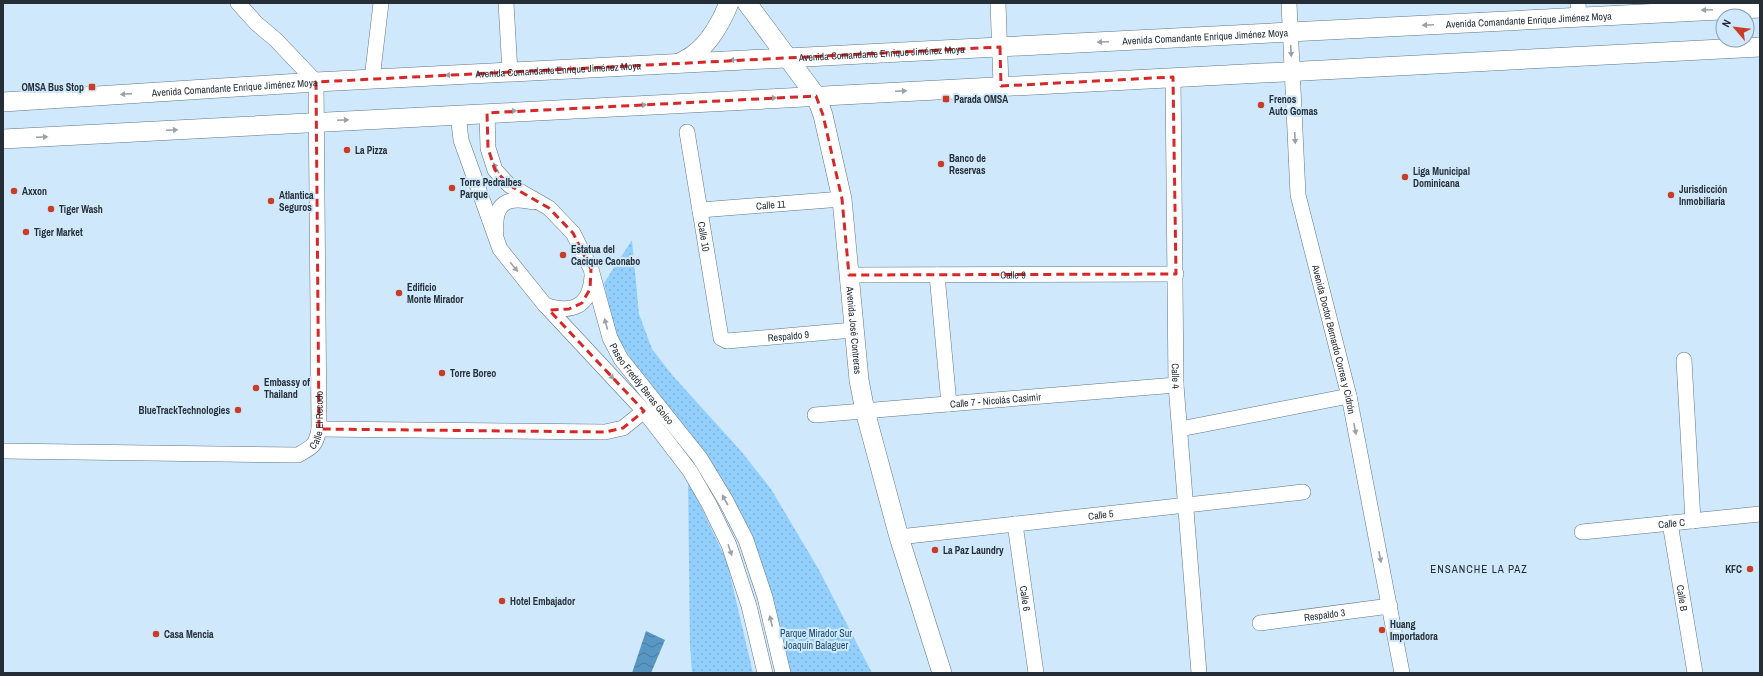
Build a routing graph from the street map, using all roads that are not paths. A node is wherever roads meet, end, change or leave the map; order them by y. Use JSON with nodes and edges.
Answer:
{"nodes":[{"id":1,"x":238,"y":3,"type":"edge"},
{"id":2,"x":381,"y":3,"type":"edge"},
{"id":3,"x":506,"y":3,"type":"edge"},
{"id":4,"x":729,"y":3,"type":"edge"},
{"id":5,"x":747,"y":3,"type":"edge"},
{"id":6,"x":998,"y":3,"type":"edge"},
{"id":7,"x":1289,"y":3,"type":"edge"},
{"id":8,"x":1760,"y":8,"type":"edge"},
{"id":9,"x":1579,"y":10,"type":"edge"},
{"id":10,"x":1290,"y":32,"type":"junction"},
{"id":11,"x":1000,"y":47,"type":"junction"},
{"id":12,"x":1760,"y":47,"type":"edge"},
{"id":13,"x":788,"y":58,"type":"junction"},
{"id":14,"x":678,"y":63,"type":"junction"},
{"id":15,"x":1292,"y":71,"type":"junction"},
{"id":16,"x":510,"y":72,"type":"junction"},
{"id":17,"x":1173,"y":77,"type":"junction"},
{"id":18,"x":372,"y":79,"type":"junction"},
{"id":19,"x":316,"y":82,"type":"junction"},
{"id":20,"x":1001,"y":86,"type":"junction"},
{"id":21,"x":816,"y":96,"type":"junction"},
{"id":22,"x":3,"y":102,"type":"edge"},
{"id":23,"x":487,"y":113,"type":"junction"},
{"id":24,"x":458,"y":114,"type":"junction"},
{"id":25,"x":317,"y":122,"type":"junction"},
{"id":26,"x":687,"y":132,"type":"dead end"},
{"id":27,"x":3,"y":139,"type":"edge"},
{"id":28,"x":842,"y":199,"type":"junction"},
{"id":29,"x":549,"y":208,"type":"junction"},
{"id":30,"x":700,"y":210,"type":"junction"},
{"id":31,"x":500,"y":249,"type":"junction"},
{"id":32,"x":591,"y":269,"type":"junction"},
{"id":33,"x":1176,"y":274,"type":"junction"},
{"id":34,"x":937,"y":275,"type":"junction"},
{"id":35,"x":850,"y":276,"type":"junction"},
{"id":36,"x":545,"y":305,"type":"junction"},
{"id":37,"x":854,"y":330,"type":"junction"},
{"id":38,"x":724,"y":340,"type":"joint"},
{"id":39,"x":1684,"y":360,"type":"dead end"},
{"id":40,"x":1176,"y":385,"type":"junction"},
{"id":41,"x":1349,"y":396,"type":"junction"},
{"id":42,"x":949,"y":404,"type":"junction"},
{"id":43,"x":644,"y":411,"type":"junction"},
{"id":44,"x":865,"y":411,"type":"junction"},
{"id":45,"x":815,"y":415,"type":"dead end"},
{"id":46,"x":319,"y":429,"type":"junction"},
{"id":47,"x":1180,"y":429,"type":"junction"},
{"id":48,"x":3,"y":451,"type":"edge"},
{"id":49,"x":1303,"y":492,"type":"dead end"},
{"id":50,"x":1186,"y":505,"type":"junction"},
{"id":51,"x":1760,"y":514,"type":"edge"},
{"id":52,"x":1693,"y":520,"type":"junction"},
{"id":53,"x":1670,"y":523,"type":"junction"},
{"id":54,"x":1015,"y":524,"type":"junction"},
{"id":55,"x":1582,"y":532,"type":"dead end"},
{"id":56,"x":898,"y":537,"type":"junction"},
{"id":57,"x":1390,"y":606,"type":"junction"},
{"id":58,"x":1260,"y":623,"type":"dead end"},
{"id":59,"x":765,"y":673,"type":"edge"},
{"id":60,"x":782,"y":673,"type":"edge"},
{"id":61,"x":942,"y":673,"type":"edge"},
{"id":62,"x":1036,"y":673,"type":"edge"},
{"id":63,"x":1199,"y":673,"type":"edge"},
{"id":64,"x":1402,"y":673,"type":"edge"},
{"id":65,"x":1695,"y":673,"type":"edge"}],
"edges":[{"from":1,"to":19,"type":"street"},
{"from":2,"to":18,"type":"street"},
{"from":3,"to":16,"type":"street"},
{"from":4,"to":14,"type":"main road"},
{"from":5,"to":13,"type":"main road","name":"Avenida José Contreras"},
{"from":6,"to":11,"type":"street"},
{"from":7,"to":10,"type":"street","name":"Avenida Doctor Bernardo Correa y Cidrón"},
{"from":8,"to":9,"type":"main road","name":"Avenida Comandante Enrique Jiménez Moya","one_way":true},
{"from":9,"to":10,"type":"main road","name":"Avenida Comandante Enrique Jiménez Moya","one_way":true},
{"from":10,"to":11,"type":"main road","name":"Avenida Comandante Enrique Jiménez Moya","one_way":true},
{"from":10,"to":15,"type":"street","name":"Avenida Doctor Bernardo Correa y Cidrón","one_way":true},
{"from":11,"to":13,"type":"main road","name":"Avenida Comandante Enrique Jiménez Moya"},
{"from":11,"to":20,"type":"street"},
{"from":12,"to":15,"type":"main road"},
{"from":13,"to":14,"type":"main road","name":"Avenida Comandante Enrique Jiménez Moya","one_way":true},
{"from":13,"to":21,"type":"main road","name":"Avenida José Contreras"},
{"from":14,"to":16,"type":"main road","name":"Avenida Comandante Enrique Jiménez Moya"},
{"from":15,"to":17,"type":"main road"},
{"from":15,"to":41,"type":"street","name":"Avenida Doctor Bernardo Correa y Cidrón","one_way":true},
{"from":16,"to":18,"type":"main road","name":"Avenida Comandante Enrique Jiménez Moya","one_way":true},
{"from":17,"to":20,"type":"main road"},
{"from":17,"to":33,"type":"street","name":"Calle 4"},
{"from":18,"to":19,"type":"main road","name":"Avenida Comandante Enrique Jiménez Moya"},
{"from":19,"to":22,"type":"main road","name":"Avenida Comandante Enrique Jiménez Moya","one_way":true},
{"from":19,"to":25,"type":"street","name":"Calle El Recodo"},
{"from":21,"to":20,"type":"main road","one_way":true},
{"from":23,"to":21,"type":"main road","one_way":true},
{"from":21,"to":28,"type":"main road","name":"Avenida José Contreras"},
{"from":23,"to":24,"type":"main road"},
{"from":29,"to":23,"type":"street","name":"Paseo Freddy Beras Goico","one_way":true},
{"from":25,"to":24,"type":"main road","one_way":true},
{"from":24,"to":31,"type":"street","name":"Paseo Freddy Beras Goico"},
{"from":27,"to":25,"type":"main road","one_way":true},
{"from":25,"to":46,"type":"street","name":"Calle El Recodo"},
{"from":26,"to":30,"type":"street","name":"Calle 10"},
{"from":28,"to":30,"type":"street","name":"Calle 11"},
{"from":28,"to":35,"type":"main road","name":"Avenida José Contreras"},
{"from":29,"to":31,"type":"street"},
{"from":29,"to":32,"type":"street","name":"Paseo Freddy Beras Goico"},
{"from":30,"to":38,"type":"street","name":"Calle 10"},
{"from":31,"to":36,"type":"street","name":"Paseo Freddy Beras Goico","one_way":true},
{"from":32,"to":36,"type":"street"},
{"from":60,"to":32,"type":"street","name":"Paseo Freddy Beras Goico","one_way":true},
{"from":33,"to":34,"type":"street","name":"Calle 9"},
{"from":33,"to":40,"type":"street","name":"Calle 4"},
{"from":34,"to":35,"type":"street","name":"Calle 9"},
{"from":34,"to":42,"type":"street"},
{"from":35,"to":37,"type":"main road","name":"Avenida José Contreras"},
{"from":36,"to":43,"type":"street","name":"Paseo Freddy Beras Goico","one_way":true},
{"from":37,"to":38,"type":"street","name":"Respaldo 9"},
{"from":37,"to":44,"type":"main road","name":"Avenida José Contreras"},
{"from":39,"to":52,"type":"street"},
{"from":40,"to":42,"type":"street","name":"Calle 7 - Nicolás Casimir"},
{"from":40,"to":47,"type":"street","name":"Calle 4"},
{"from":41,"to":47,"type":"street"},
{"from":41,"to":57,"type":"street","name":"Avenida Doctor Bernardo Correa y Cidrón","one_way":true},
{"from":42,"to":44,"type":"street","name":"Calle 7 - Nicolás Casimir"},
{"from":43,"to":46,"type":"street"},
{"from":43,"to":59,"type":"street","name":"Paseo Freddy Beras Goico","one_way":true},
{"from":44,"to":45,"type":"street","name":"Calle 7 - Nicolás Casimir"},
{"from":44,"to":56,"type":"main road","name":"Avenida José Contreras"},
{"from":46,"to":48,"type":"street","name":"Calle El Recodo"},
{"from":47,"to":50,"type":"street","name":"Calle 4"},
{"from":49,"to":50,"type":"street","name":"Calle 5"},
{"from":50,"to":54,"type":"street","name":"Calle 5"},
{"from":50,"to":63,"type":"street","name":"Calle 4"},
{"from":51,"to":52,"type":"street","name":"Calle C"},
{"from":52,"to":53,"type":"street","name":"Calle C"},
{"from":53,"to":55,"type":"street","name":"Calle C"},
{"from":53,"to":65,"type":"street","name":"Calle B"},
{"from":54,"to":56,"type":"street","name":"Calle 5"},
{"from":54,"to":62,"type":"street","name":"Calle 6"},
{"from":56,"to":61,"type":"main road","name":"Avenida José Contreras"},
{"from":57,"to":58,"type":"street","name":"Respaldo 3"},
{"from":57,"to":64,"type":"street","name":"Avenida Doctor Bernardo Correa y Cidrón"}]}
